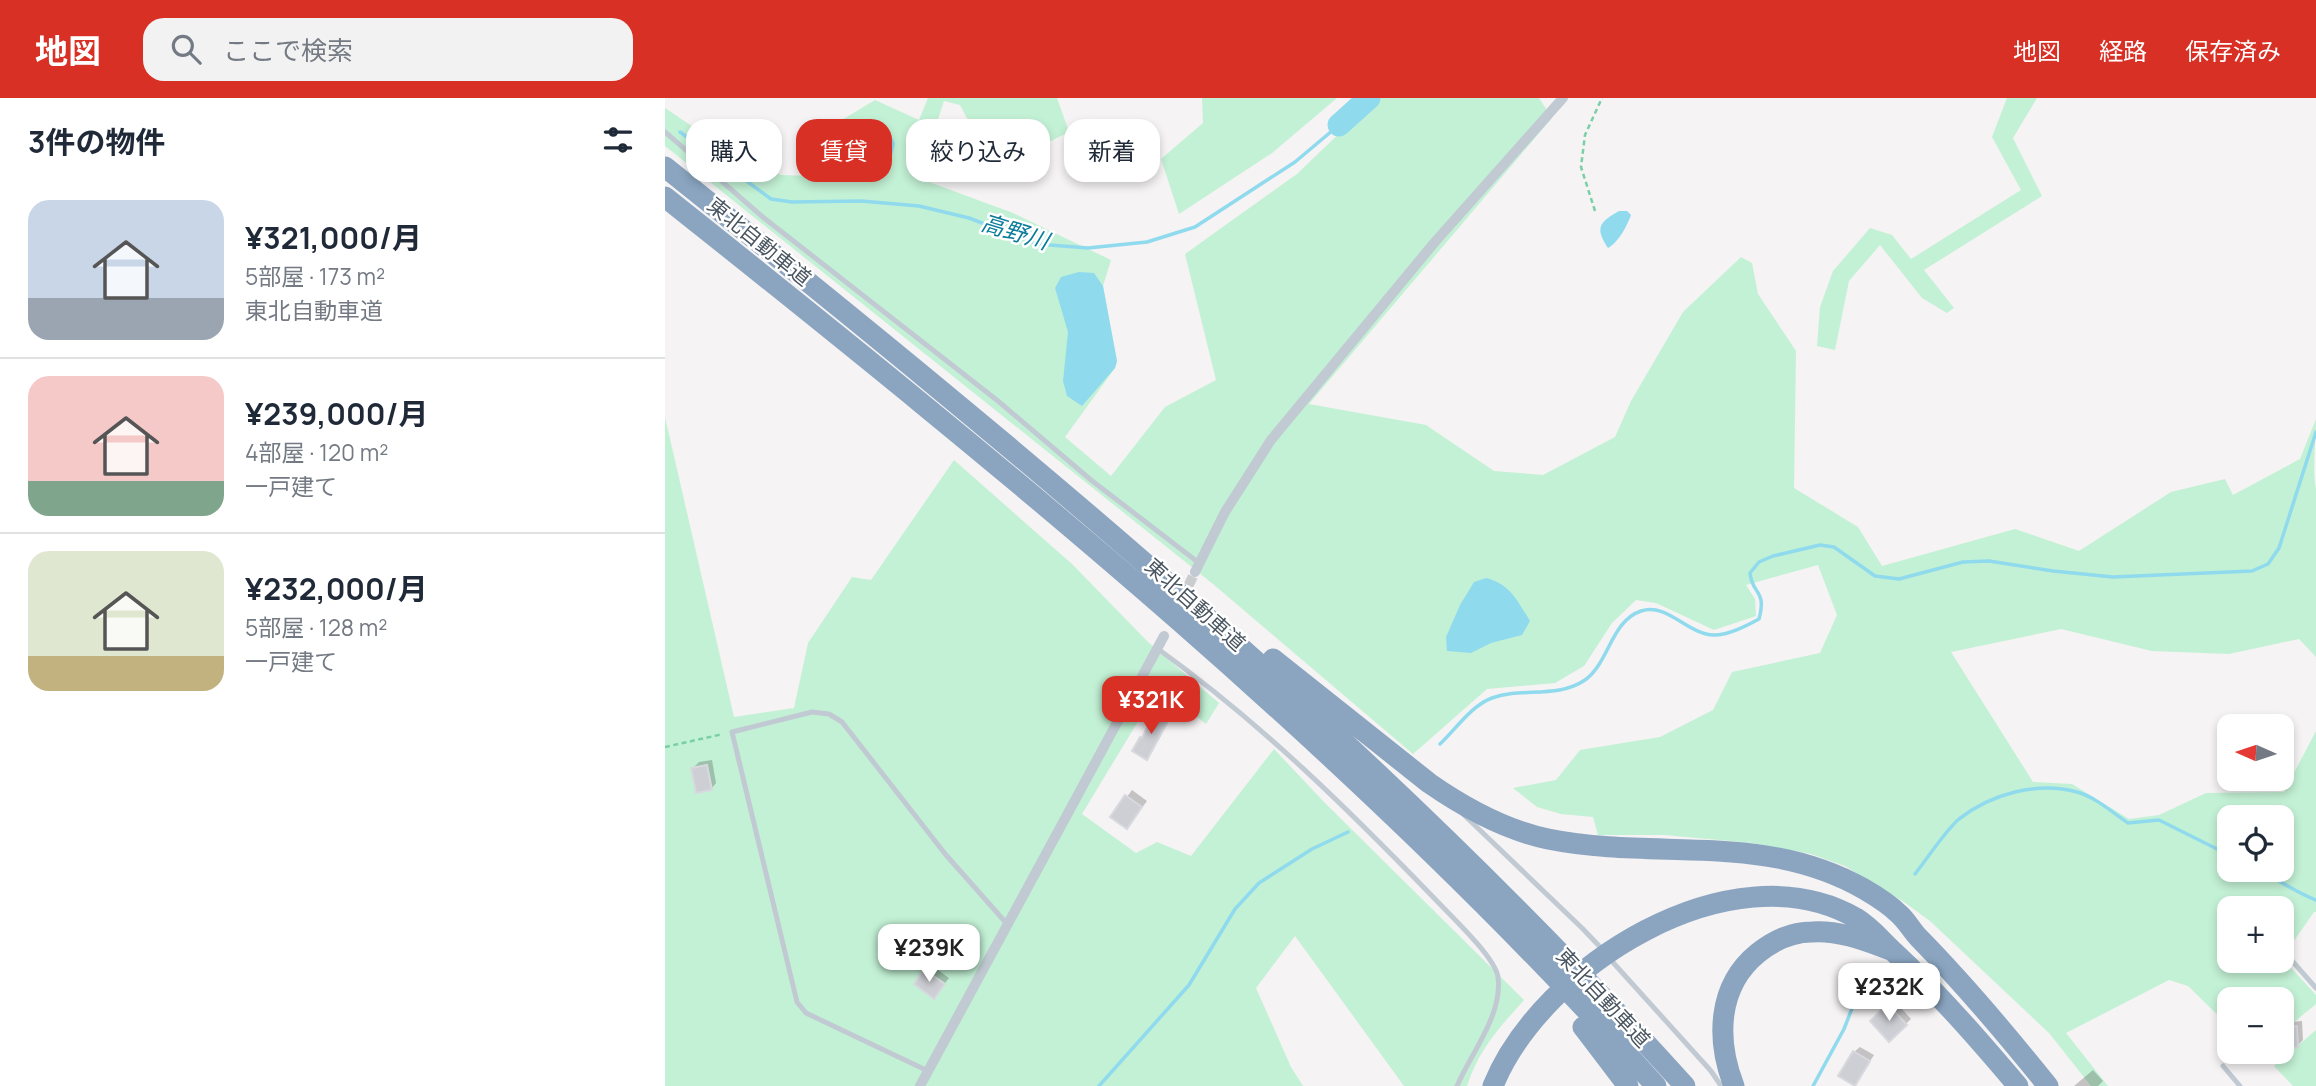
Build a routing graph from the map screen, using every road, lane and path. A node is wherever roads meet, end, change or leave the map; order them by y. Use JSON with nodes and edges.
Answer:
{"nodes":[{"id":1,"x":1563,"y":98,"type":"edge"},
{"id":2,"x":1602,"y":98,"type":"edge"},
{"id":3,"x":665,"y":132,"type":"edge"},
{"id":4,"x":665,"y":167,"type":"edge"},
{"id":5,"x":665,"y":197,"type":"edge"},
{"id":6,"x":1595,"y":211,"type":"dead end"},
{"id":7,"x":1146,"y":562,"type":"junction"},
{"id":8,"x":1197,"y":568,"type":"joint"},
{"id":9,"x":1164,"y":636,"type":"dead end"},
{"id":10,"x":1158,"y":649,"type":"junction"},
{"id":11,"x":732,"y":732,"type":"junction"},
{"id":12,"x":665,"y":747,"type":"edge"},
{"id":13,"x":1452,"y":799,"type":"junction"},
{"id":14,"x":1413,"y":836,"type":"junction"},
{"id":15,"x":1008,"y":925,"type":"junction"},
{"id":16,"x":1917,"y":936,"type":"junction"},
{"id":17,"x":1616,"y":941,"type":"junction"},
{"id":18,"x":1893,"y":950,"type":"junction"},
{"id":19,"x":2294,"y":964,"type":"edge"},
{"id":20,"x":2316,"y":988,"type":"edge"},
{"id":21,"x":1540,"y":1003,"type":"junction"},
{"id":22,"x":2223,"y":1066,"type":"dead end"},
{"id":23,"x":928,"y":1071,"type":"junction"},
{"id":24,"x":921,"y":1086,"type":"edge"},
{"id":25,"x":1457,"y":1086,"type":"edge"},
{"id":26,"x":1479,"y":1086,"type":"edge"},
{"id":27,"x":1493,"y":1086,"type":"edge"},
{"id":28,"x":1628,"y":1086,"type":"edge"},
{"id":29,"x":1656,"y":1086,"type":"edge"},
{"id":30,"x":1685,"y":1086,"type":"edge"},
{"id":31,"x":1721,"y":1086,"type":"edge"},
{"id":32,"x":1734,"y":1086,"type":"edge"},
{"id":33,"x":2018,"y":1086,"type":"edge"},
{"id":34,"x":2048,"y":1086,"type":"edge"},
{"id":35,"x":2240,"y":1086,"type":"edge"}],
"edges":[{"from":1,"to":8,"type":"street"},
{"from":2,"to":6,"type":"path"},
{"from":3,"to":8,"type":"lane"},
{"from":4,"to":7,"type":"highway","name":"東北自動車道"},
{"from":5,"to":14,"type":"highway","name":"東北自動車道"},
{"from":7,"to":13,"type":"highway"},
{"from":7,"to":30,"type":"highway","name":"東北自動車道"},
{"from":9,"to":10,"type":"street"},
{"from":10,"to":15,"type":"street"},
{"from":10,"to":25,"type":"lane"},
{"from":11,"to":12,"type":"path"},
{"from":11,"to":15,"type":"lane"},
{"from":11,"to":23,"type":"lane"},
{"from":13,"to":16,"type":"highway"},
{"from":13,"to":31,"type":"lane"},
{"from":14,"to":28,"type":"highway"},
{"from":14,"to":29,"type":"highway","name":"東北自動車道"},
{"from":15,"to":23,"type":"street"},
{"from":16,"to":17,"type":"highway"},
{"from":16,"to":34,"type":"highway"},
{"from":17,"to":18,"type":"highway"},
{"from":17,"to":21,"type":"highway"},
{"from":18,"to":32,"type":"highway"},
{"from":18,"to":33,"type":"highway"},
{"from":19,"to":20,"type":"lane"},
{"from":21,"to":26,"type":"highway"},
{"from":21,"to":27,"type":"highway"},
{"from":22,"to":35,"type":"lane"},
{"from":23,"to":24,"type":"street"}]}
